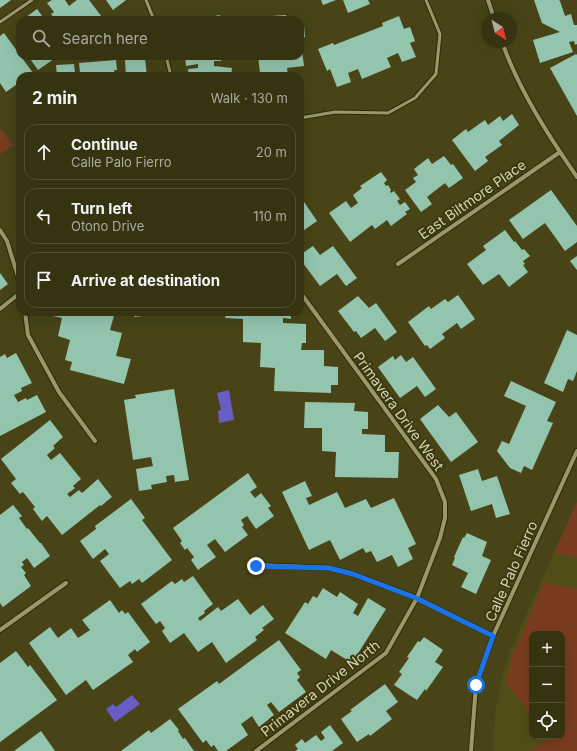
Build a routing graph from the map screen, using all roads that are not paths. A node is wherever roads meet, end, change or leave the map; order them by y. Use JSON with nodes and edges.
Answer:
{"nodes":[{"id":1,"x":32,"y":0,"type":"edge"},
{"id":2,"x":146,"y":0,"type":"edge"},
{"id":3,"x":426,"y":0,"type":"edge"},
{"id":4,"x":488,"y":0,"type":"edge"},
{"id":5,"x":492,"y":12,"type":"edge"},
{"id":6,"x":152,"y":16,"type":"edge"},
{"id":7,"x":0,"y":22,"type":"edge"},
{"id":8,"x":505,"y":48,"type":"edge"},
{"id":9,"x":167,"y":60,"type":"edge"},
{"id":10,"x":170,"y":72,"type":"edge"},
{"id":11,"x":304,"y":117,"type":"edge"},
{"id":12,"x":560,"y":152,"type":"junction"},
{"id":13,"x":577,"y":177,"type":"edge"},
{"id":14,"x":0,"y":230,"type":"edge"},
{"id":15,"x":398,"y":264,"type":"dead end"},
{"id":16,"x":16,"y":270,"type":"edge"},
{"id":17,"x":16,"y":296,"type":"edge"},
{"id":18,"x":304,"y":298,"type":"edge"},
{"id":19,"x":0,"y":309,"type":"edge"},
{"id":20,"x":26,"y":316,"type":"edge"},
{"id":21,"x":96,"y":441,"type":"dead end"},
{"id":22,"x":577,"y":451,"type":"edge"},
{"id":23,"x":256,"y":566,"type":"dead end"},
{"id":24,"x":66,"y":583,"type":"dead end"},
{"id":25,"x":416,"y":598,"type":"junction"},
{"id":26,"x":0,"y":630,"type":"edge"},
{"id":27,"x":493,"y":636,"type":"junction"},
{"id":28,"x":256,"y":751,"type":"edge"},
{"id":29,"x":471,"y":751,"type":"edge"}],
"edges":[{"from":1,"to":7,"type":"lane"},
{"from":2,"to":6,"type":"lane"},
{"from":3,"to":11,"type":"lane"},
{"from":4,"to":5,"type":"street"},
{"from":8,"to":12,"type":"street"},
{"from":9,"to":10,"type":"lane"},
{"from":12,"to":13,"type":"street"},
{"from":12,"to":15,"type":"street","name":"East Biltmore Place"},
{"from":14,"to":16,"type":"street"},
{"from":17,"to":19,"type":"street"},
{"from":18,"to":25,"type":"street","name":"Primavera Drive West"},
{"from":20,"to":21,"type":"street"},
{"from":22,"to":27,"type":"street","name":"Calle Palo Fierro"},
{"from":23,"to":25,"type":"street"},
{"from":24,"to":26,"type":"street"},
{"from":25,"to":27,"type":"street"},
{"from":25,"to":28,"type":"street","name":"Primavera Drive North"},
{"from":27,"to":29,"type":"street","name":"Calle Palo Fierro"}]}
